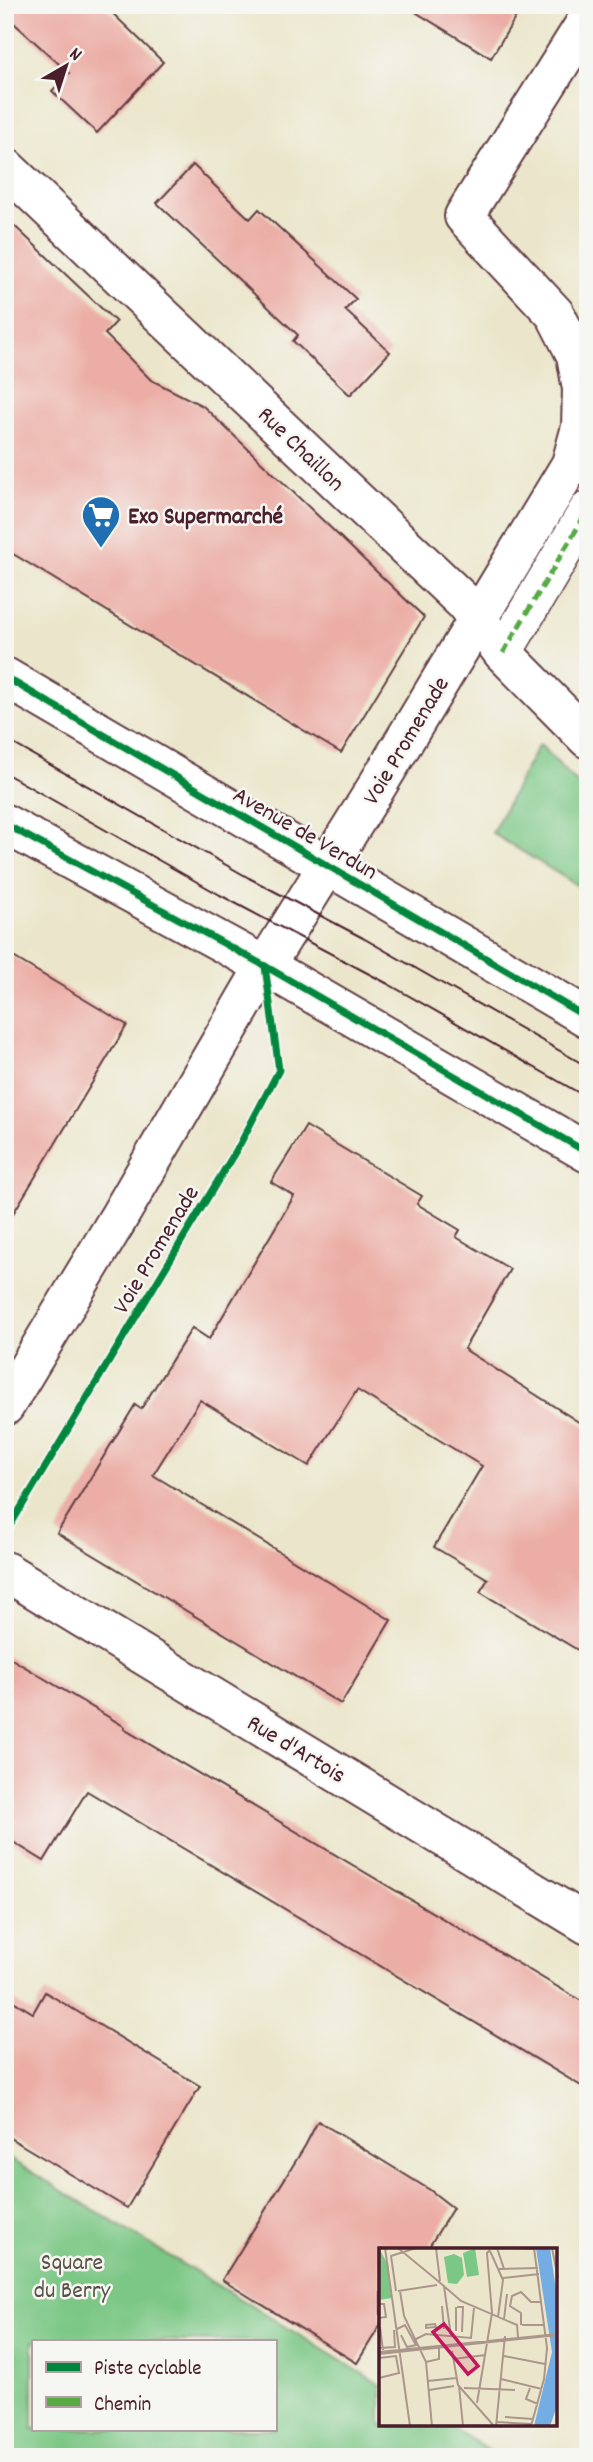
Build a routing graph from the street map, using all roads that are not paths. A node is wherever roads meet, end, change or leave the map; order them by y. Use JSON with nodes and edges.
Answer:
{"nodes":[{"id":1,"x":588,"y":19,"type":"edge"},
{"id":2,"x":5,"y":167,"type":"edge"},
{"id":3,"x":588,"y":510,"type":"edge"},
{"id":4,"x":478,"y":620,"type":"junction"},
{"id":5,"x":503,"y":653,"type":"junction"},
{"id":6,"x":5,"y":677,"type":"edge"},
{"id":7,"x":588,"y":739,"type":"edge"},
{"id":8,"x":5,"y":824,"type":"edge"},
{"id":9,"x":328,"y":866,"type":"junction"},
{"id":10,"x":265,"y":966,"type":"junction"},
{"id":11,"x":588,"y":1018,"type":"edge"},
{"id":12,"x":588,"y":1153,"type":"edge"},
{"id":13,"x":5,"y":1406,"type":"edge"},
{"id":14,"x":5,"y":1570,"type":"edge"},
{"id":15,"x":588,"y":1925,"type":"edge"}],
"edges":[{"from":1,"to":4,"type":"street","name":"Voie Promenade"},
{"from":2,"to":4,"type":"street","name":"Rue Chaillon"},
{"from":3,"to":5,"type":"street"},
{"from":4,"to":5,"type":"street","name":"Rue Chaillon"},
{"from":4,"to":9,"type":"street","name":"Voie Promenade"},
{"from":5,"to":7,"type":"street","name":"Rue Chaillon"},
{"from":6,"to":9,"type":"street","name":"Avenue de Verdun"},
{"from":8,"to":10,"type":"street"},
{"from":9,"to":10,"type":"street","name":"Voie Promenade"},
{"from":9,"to":11,"type":"street","name":"Avenue de Verdun"},
{"from":10,"to":12,"type":"street"},
{"from":10,"to":13,"type":"street","name":"Voie Promenade"},
{"from":14,"to":15,"type":"street","name":"Rue d'Artois"}]}
